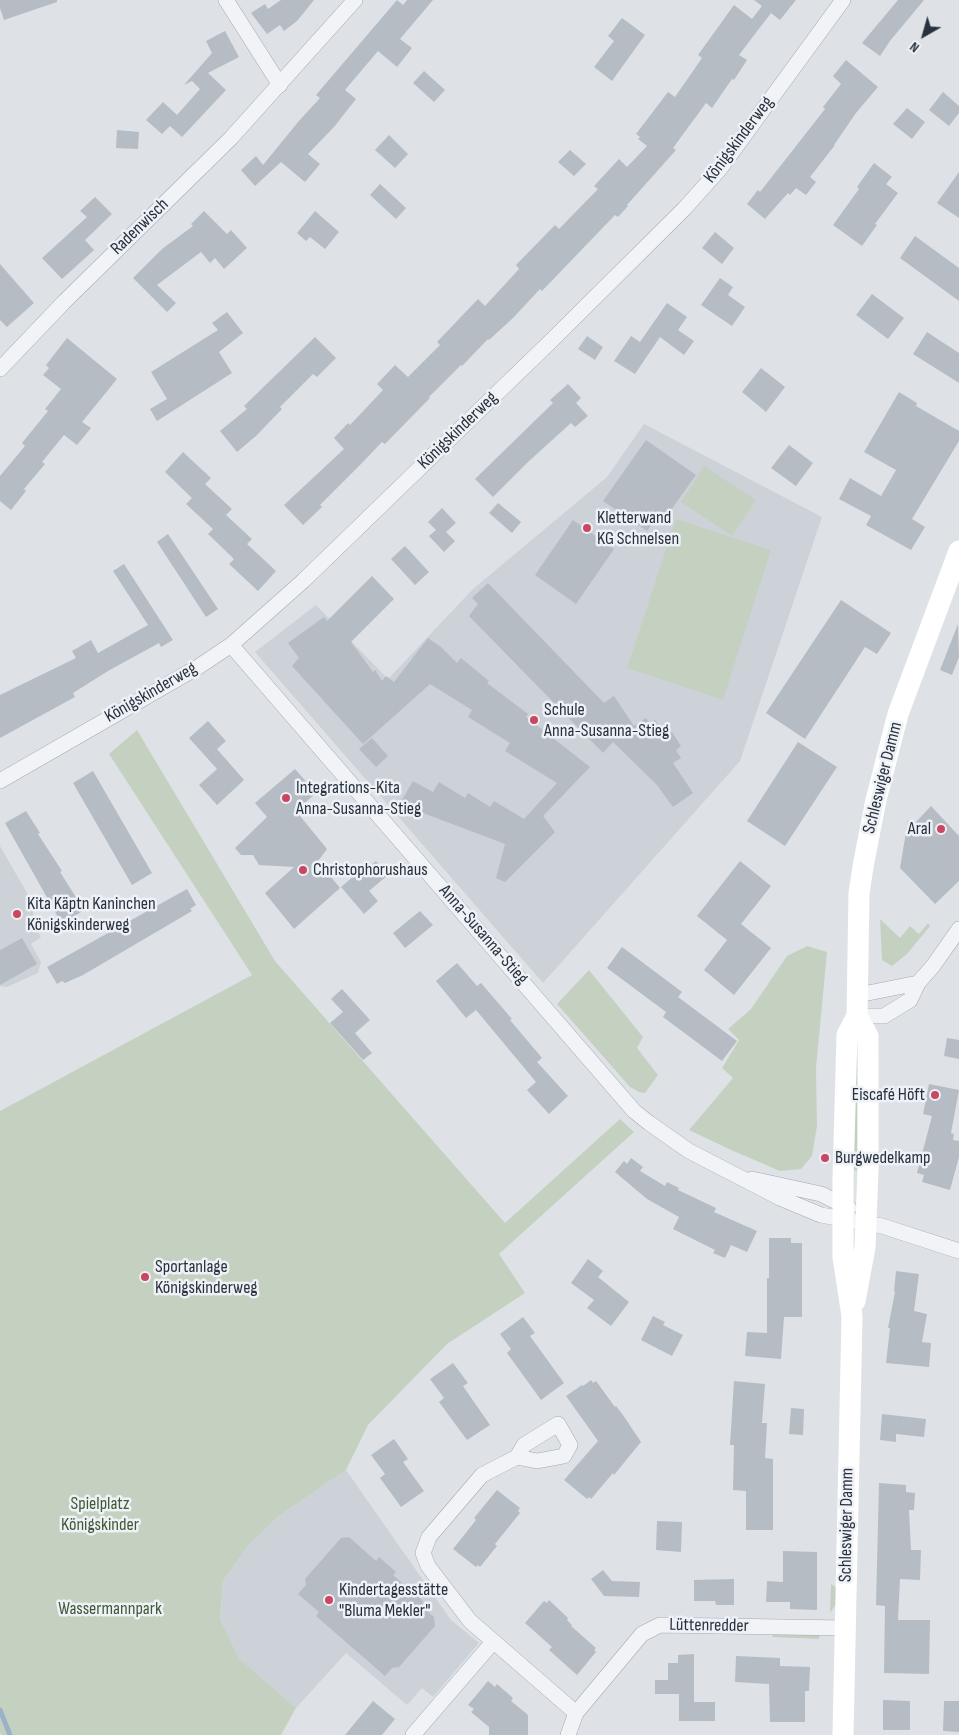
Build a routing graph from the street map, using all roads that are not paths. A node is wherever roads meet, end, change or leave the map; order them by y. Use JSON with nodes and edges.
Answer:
{"nodes":[{"id":1,"x":226,"y":0,"type":"edge"},
{"id":2,"x":355,"y":0,"type":"edge"},
{"id":3,"x":843,"y":0,"type":"edge"},
{"id":4,"x":280,"y":85,"type":"junction"},
{"id":5,"x":0,"y":369,"type":"edge"},
{"id":6,"x":959,"y":550,"type":"edge"},
{"id":7,"x":231,"y":644,"type":"junction"},
{"id":8,"x":0,"y":781,"type":"edge"},
{"id":9,"x":959,"y":929,"type":"edge"},
{"id":10,"x":918,"y":984,"type":"junction"},
{"id":11,"x":858,"y":995,"type":"junction"},
{"id":12,"x":857,"y":1016,"type":"junction"},
{"id":13,"x":844,"y":1212,"type":"junction"},
{"id":14,"x":865,"y":1222,"type":"junction"},
{"id":15,"x":959,"y":1252,"type":"edge"},
{"id":16,"x":852,"y":1316,"type":"junction"},
{"id":17,"x":518,"y":1457,"type":"dead end"},
{"id":18,"x":844,"y":1628,"type":"junction"},
{"id":19,"x":493,"y":1642,"type":"junction"},
{"id":20,"x":576,"y":1713,"type":"junction"},
{"id":21,"x":413,"y":1735,"type":"edge"},
{"id":22,"x":568,"y":1735,"type":"edge"},
{"id":23,"x":843,"y":1735,"type":"edge"}],
"edges":[{"from":1,"to":4,"type":"street"},
{"from":2,"to":4,"type":"street","name":"Radenwisch"},
{"from":3,"to":7,"type":"street","name":"Königskinderweg"},
{"from":4,"to":5,"type":"street","name":"Radenwisch"},
{"from":6,"to":11,"type":"main road","name":"Schleswiger Damm"},
{"from":7,"to":8,"type":"street","name":"Königskinderweg"},
{"from":7,"to":13,"type":"street","name":"Anna-Susanna-Stieg"},
{"from":9,"to":10,"type":"street"},
{"from":10,"to":11,"type":"street"},
{"from":10,"to":12,"type":"street"},
{"from":11,"to":12,"type":"main road","name":"Schleswiger Damm"},
{"from":12,"to":13,"type":"main road","name":"Schleswiger Damm"},
{"from":12,"to":14,"type":"main road","name":"Schleswiger Damm"},
{"from":13,"to":14,"type":"street","name":"Anna-Susanna-Stieg"},
{"from":13,"to":16,"type":"main road","name":"Schleswiger Damm"},
{"from":14,"to":15,"type":"street"},
{"from":14,"to":16,"type":"main road","name":"Schleswiger Damm"},
{"from":16,"to":18,"type":"main road","name":"Schleswiger Damm"},
{"from":17,"to":19,"type":"street"},
{"from":18,"to":20,"type":"street","name":"Lüttenredder"},
{"from":18,"to":23,"type":"main road","name":"Schleswiger Damm"},
{"from":19,"to":20,"type":"street"},
{"from":19,"to":21,"type":"street"},
{"from":20,"to":22,"type":"street","name":"Lüttenredder"}]}
